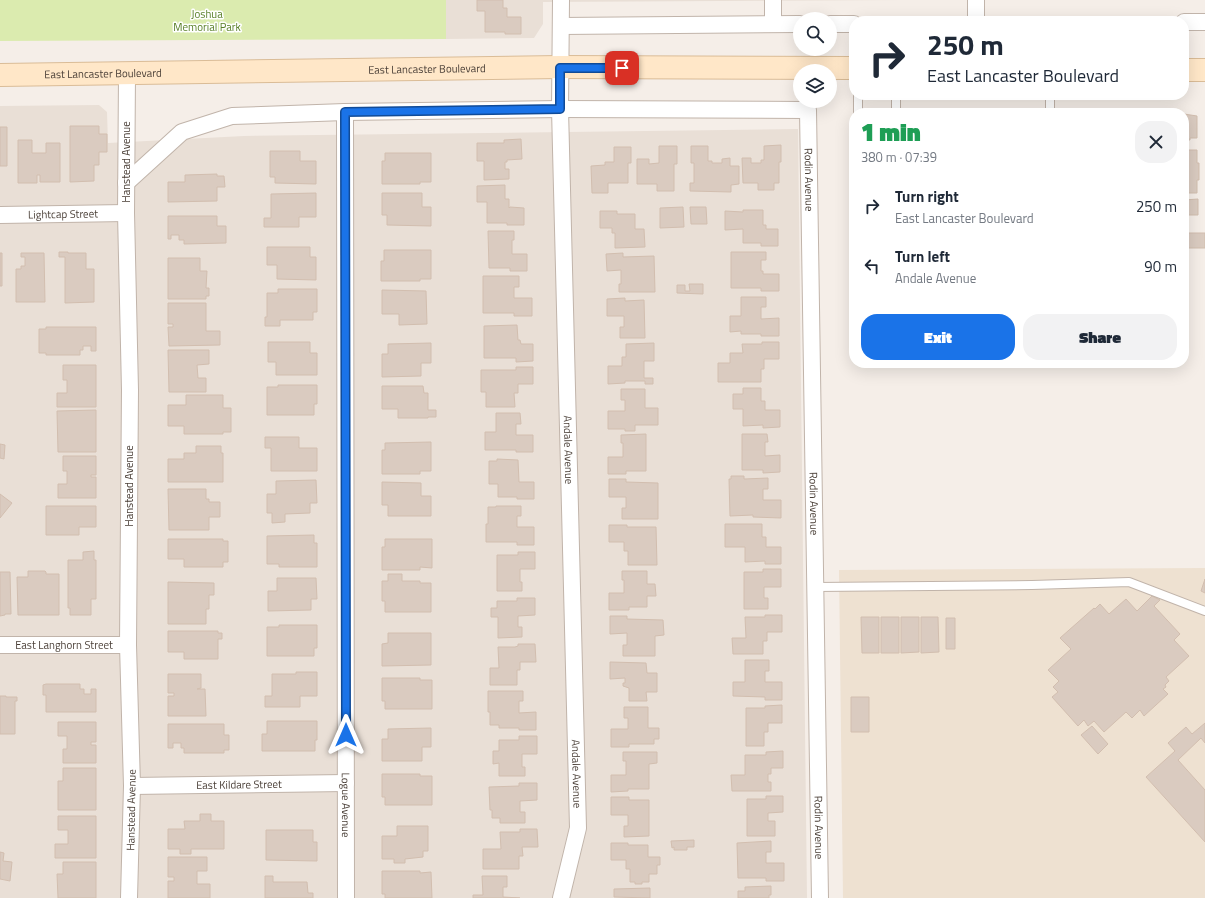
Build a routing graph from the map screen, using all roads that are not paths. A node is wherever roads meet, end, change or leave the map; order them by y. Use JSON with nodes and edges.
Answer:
{"nodes":[{"id":1,"x":561,"y":0,"type":"edge"},
{"id":2,"x":773,"y":0,"type":"edge"},
{"id":3,"x":976,"y":0,"type":"edge"},
{"id":4,"x":976,"y":16,"type":"edge"},
{"id":5,"x":1189,"y":22,"type":"edge"},
{"id":6,"x":1205,"y":22,"type":"edge"},
{"id":7,"x":773,"y":24,"type":"junction"},
{"id":8,"x":793,"y":24,"type":"edge"},
{"id":9,"x":837,"y":24,"type":"edge"},
{"id":10,"x":849,"y":24,"type":"edge"},
{"id":11,"x":561,"y":26,"type":"junction"},
{"id":12,"x":560,"y":68,"type":"junction"},
{"id":13,"x":849,"y":68,"type":"edge"},
{"id":14,"x":1189,"y":70,"type":"edge"},
{"id":15,"x":1205,"y":70,"type":"edge"},
{"id":16,"x":127,"y":74,"type":"junction"},
{"id":17,"x":0,"y":75,"type":"edge"},
{"id":18,"x":560,"y":109,"type":"junction"},
{"id":19,"x":345,"y":112,"type":"junction"},
{"id":20,"x":126,"y":183,"type":"junction"},
{"id":21,"x":126,"y":213,"type":"junction"},
{"id":22,"x":0,"y":215,"type":"edge"},
{"id":23,"x":816,"y":587,"type":"junction"},
{"id":24,"x":1205,"y":611,"type":"edge"},
{"id":25,"x":0,"y":645,"type":"edge"},
{"id":26,"x":128,"y":645,"type":"junction"},
{"id":27,"x":346,"y":783,"type":"junction"},
{"id":28,"x":132,"y":786,"type":"junction"},
{"id":29,"x":129,"y":898,"type":"edge"},
{"id":30,"x":346,"y":898,"type":"edge"},
{"id":31,"x":561,"y":898,"type":"edge"},
{"id":32,"x":820,"y":898,"type":"edge"}],
"edges":[{"from":1,"to":11,"type":"street","name":"Andale Avenue"},
{"from":2,"to":7,"type":"street"},
{"from":3,"to":4,"type":"street"},
{"from":5,"to":6,"type":"street"},
{"from":7,"to":8,"type":"street"},
{"from":7,"to":11,"type":"street"},
{"from":9,"to":10,"type":"street"},
{"from":11,"to":12,"type":"street","name":"Andale Avenue"},
{"from":12,"to":13,"type":"main road","name":"East Lancaster Boulevard"},
{"from":12,"to":16,"type":"main road","name":"East Lancaster Boulevard"},
{"from":12,"to":18,"type":"street","name":"Andale Avenue"},
{"from":14,"to":15,"type":"main road"},
{"from":16,"to":17,"type":"main road","name":"East Lancaster Boulevard"},
{"from":16,"to":20,"type":"street","name":"Hanstead Avenue"},
{"from":18,"to":19,"type":"street"},
{"from":18,"to":23,"type":"street","name":"Rodin Avenue"},
{"from":18,"to":31,"type":"street","name":"Andale Avenue"},
{"from":19,"to":20,"type":"street"},
{"from":19,"to":27,"type":"street","name":"Logue Avenue"},
{"from":20,"to":21,"type":"street","name":"Hanstead Avenue"},
{"from":21,"to":22,"type":"street","name":"Lightcap Street"},
{"from":21,"to":26,"type":"street","name":"Hanstead Avenue"},
{"from":23,"to":24,"type":"lane"},
{"from":23,"to":32,"type":"street","name":"Rodin Avenue"},
{"from":25,"to":26,"type":"street","name":"East Langhorn Street"},
{"from":26,"to":28,"type":"street","name":"Hanstead Avenue"},
{"from":27,"to":28,"type":"street","name":"East Kildare Street"},
{"from":27,"to":30,"type":"street","name":"Logue Avenue"},
{"from":28,"to":29,"type":"street","name":"Hanstead Avenue"}]}
